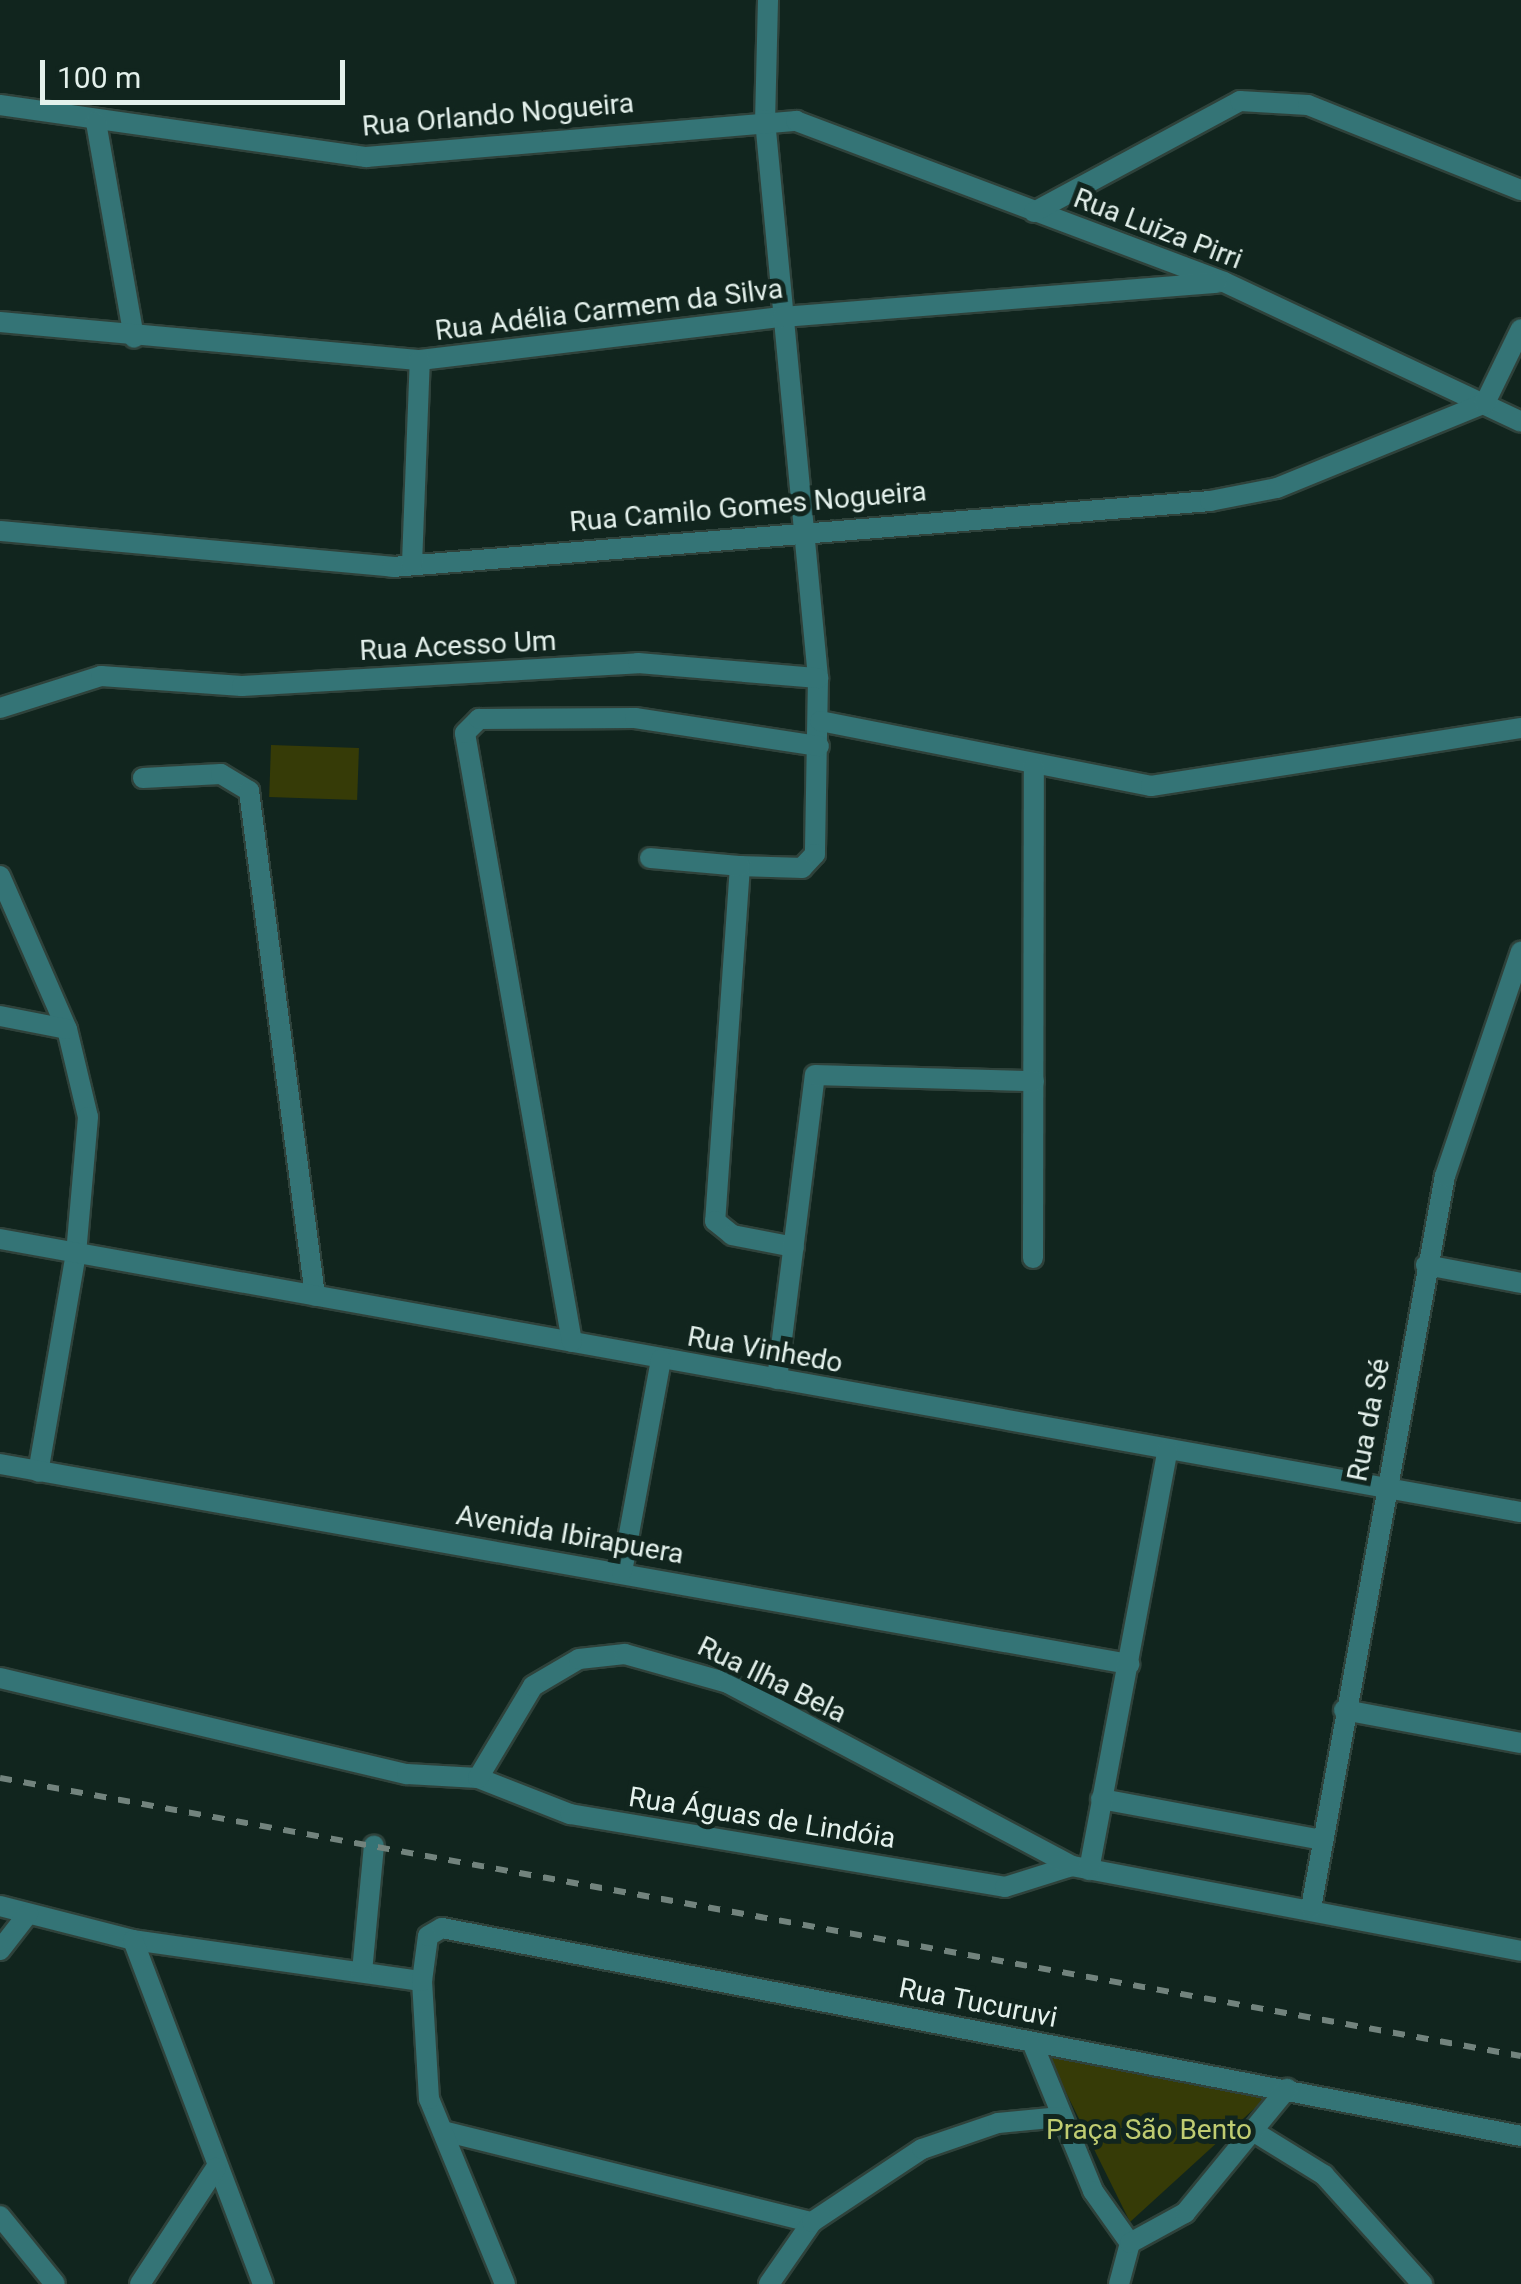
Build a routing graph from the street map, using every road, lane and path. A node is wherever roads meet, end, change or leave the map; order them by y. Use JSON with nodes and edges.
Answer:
{"nodes":[{"id":1,"x":768,"y":0,"type":"edge"},
{"id":2,"x":0,"y":105,"type":"edge"},
{"id":3,"x":765,"y":120,"type":"junction"},
{"id":4,"x":96,"y":122,"type":"junction"},
{"id":5,"x":1521,"y":190,"type":"edge"},
{"id":6,"x":1034,"y":212,"type":"junction"},
{"id":7,"x":1224,"y":282,"type":"junction"},
{"id":8,"x":783,"y":317,"type":"junction"},
{"id":9,"x":0,"y":322,"type":"edge"},
{"id":10,"x":1521,"y":329,"type":"edge"},
{"id":11,"x":134,"y":338,"type":"junction"},
{"id":12,"x":420,"y":360,"type":"junction"},
{"id":13,"x":1485,"y":403,"type":"junction"},
{"id":14,"x":1521,"y":422,"type":"edge"},
{"id":15,"x":809,"y":528,"type":"junction"},
{"id":16,"x":0,"y":531,"type":"edge"},
{"id":17,"x":412,"y":564,"type":"junction"},
{"id":18,"x":818,"y":678,"type":"junction"},
{"id":19,"x":0,"y":708,"type":"edge"},
{"id":20,"x":820,"y":721,"type":"junction"},
{"id":21,"x":1521,"y":728,"type":"edge"},
{"id":22,"x":819,"y":746,"type":"junction"},
{"id":23,"x":1034,"y":768,"type":"junction"},
{"id":24,"x":143,"y":778,"type":"dead end"},
{"id":25,"x":650,"y":858,"type":"dead end"},
{"id":26,"x":740,"y":866,"type":"junction"},
{"id":27,"x":0,"y":876,"type":"edge"},
{"id":28,"x":1521,"y":952,"type":"edge"},
{"id":29,"x":0,"y":1016,"type":"edge"},
{"id":30,"x":67,"y":1029,"type":"junction"},
{"id":31,"x":1034,"y":1081,"type":"junction"},
{"id":32,"x":0,"y":1239,"type":"edge"},
{"id":33,"x":794,"y":1247,"type":"junction"},
{"id":34,"x":76,"y":1253,"type":"junction"},
{"id":35,"x":1033,"y":1258,"type":"dead end"},
{"id":36,"x":1426,"y":1265,"type":"junction"},
{"id":37,"x":1521,"y":1283,"type":"edge"},
{"id":38,"x":315,"y":1296,"type":"junction"},
{"id":39,"x":572,"y":1342,"type":"junction"},
{"id":40,"x":661,"y":1360,"type":"junction"},
{"id":41,"x":777,"y":1379,"type":"junction"},
{"id":42,"x":1168,"y":1449,"type":"junction"},
{"id":43,"x":0,"y":1464,"type":"edge"},
{"id":44,"x":38,"y":1472,"type":"junction"},
{"id":45,"x":1384,"y":1485,"type":"junction"},
{"id":46,"x":1521,"y":1512,"type":"edge"},
{"id":47,"x":622,"y":1572,"type":"junction"},
{"id":48,"x":1129,"y":1664,"type":"junction"},
{"id":49,"x":0,"y":1678,"type":"edge"},
{"id":50,"x":1344,"y":1710,"type":"junction"},
{"id":51,"x":1521,"y":1743,"type":"edge"},
{"id":52,"x":478,"y":1778,"type":"junction"},
{"id":53,"x":1101,"y":1799,"type":"junction"},
{"id":54,"x":1323,"y":1840,"type":"junction"},
{"id":55,"x":374,"y":1846,"type":"dead end"},
{"id":56,"x":1080,"y":1868,"type":"junction"},
{"id":57,"x":0,"y":1906,"type":"edge"},
{"id":58,"x":1311,"y":1908,"type":"junction"},
{"id":59,"x":28,"y":1914,"type":"junction"},
{"id":60,"x":133,"y":1940,"type":"junction"},
{"id":61,"x":0,"y":1950,"type":"edge"},
{"id":62,"x":1521,"y":1951,"type":"edge"},
{"id":63,"x":362,"y":1972,"type":"junction"},
{"id":64,"x":422,"y":1981,"type":"junction"},
{"id":65,"x":1032,"y":2042,"type":"junction"},
{"id":66,"x":1287,"y":2089,"type":"junction"},
{"id":67,"x":1061,"y":2117,"type":"junction"},
{"id":68,"x":443,"y":2132,"type":"junction"},
{"id":69,"x":1256,"y":2133,"type":"junction"},
{"id":70,"x":1521,"y":2136,"type":"edge"},
{"id":71,"x":216,"y":2168,"type":"junction"},
{"id":72,"x":0,"y":2216,"type":"edge"},
{"id":73,"x":812,"y":2222,"type":"junction"},
{"id":74,"x":1130,"y":2243,"type":"junction"},
{"id":75,"x":54,"y":2284,"type":"edge"},
{"id":76,"x":140,"y":2284,"type":"edge"},
{"id":77,"x":263,"y":2284,"type":"edge"},
{"id":78,"x":505,"y":2284,"type":"edge"},
{"id":79,"x":769,"y":2284,"type":"edge"},
{"id":80,"x":1119,"y":2284,"type":"edge"},
{"id":81,"x":1422,"y":2284,"type":"edge"}],
"edges":[{"from":1,"to":3,"type":"street"},
{"from":2,"to":4,"type":"street","name":"Rua Orlando Nogueira"},
{"from":3,"to":4,"type":"street","name":"Rua Orlando Nogueira"},
{"from":3,"to":6,"type":"street","name":"Rua Luiza Pirri"},
{"from":3,"to":8,"type":"street"},
{"from":4,"to":11,"type":"street"},
{"from":5,"to":6,"type":"street"},
{"from":6,"to":7,"type":"street","name":"Rua Luiza Pirri"},
{"from":7,"to":8,"type":"street","name":"Rua Adélia Carmem da Silva"},
{"from":7,"to":13,"type":"street","name":"Rua Luiza Pirri"},
{"from":8,"to":12,"type":"street","name":"Rua Adélia Carmem da Silva"},
{"from":8,"to":15,"type":"street"},
{"from":9,"to":11,"type":"street","name":"Rua Adélia Carmem da Silva"},
{"from":10,"to":13,"type":"street"},
{"from":11,"to":12,"type":"street","name":"Rua Adélia Carmem da Silva"},
{"from":12,"to":17,"type":"street"},
{"from":13,"to":14,"type":"street","name":"Rua Luiza Pirri"},
{"from":13,"to":15,"type":"street","name":"Rua Camilo Gomes Nogueira"},
{"from":15,"to":17,"type":"street","name":"Rua Camilo Gomes Nogueira"},
{"from":15,"to":18,"type":"street"},
{"from":16,"to":17,"type":"street","name":"Rua Camilo Gomes Nogueira"},
{"from":18,"to":19,"type":"street","name":"Rua Acesso Um"},
{"from":18,"to":20,"type":"street"},
{"from":20,"to":22,"type":"street"},
{"from":20,"to":23,"type":"street"},
{"from":21,"to":23,"type":"street"},
{"from":22,"to":26,"type":"street"},
{"from":22,"to":39,"type":"street"},
{"from":23,"to":31,"type":"street"},
{"from":24,"to":38,"type":"street"},
{"from":25,"to":26,"type":"street"},
{"from":26,"to":33,"type":"street"},
{"from":27,"to":30,"type":"street"},
{"from":28,"to":36,"type":"street","name":"Rua da Sé"},
{"from":29,"to":30,"type":"street"},
{"from":30,"to":34,"type":"street"},
{"from":31,"to":33,"type":"street"},
{"from":31,"to":35,"type":"street"},
{"from":32,"to":34,"type":"street","name":"Rua Vinhedo"},
{"from":33,"to":41,"type":"street"},
{"from":34,"to":38,"type":"street","name":"Rua Vinhedo"},
{"from":34,"to":44,"type":"street"},
{"from":36,"to":37,"type":"street"},
{"from":36,"to":45,"type":"street","name":"Rua da Sé"},
{"from":38,"to":39,"type":"street","name":"Rua Vinhedo"},
{"from":39,"to":40,"type":"street","name":"Rua Vinhedo"},
{"from":40,"to":41,"type":"street","name":"Rua Vinhedo"},
{"from":40,"to":47,"type":"street"},
{"from":41,"to":42,"type":"street","name":"Rua Vinhedo"},
{"from":42,"to":45,"type":"street","name":"Rua Vinhedo"},
{"from":42,"to":48,"type":"street"},
{"from":43,"to":44,"type":"street","name":"Avenida Ibirapuera"},
{"from":44,"to":47,"type":"street","name":"Avenida Ibirapuera"},
{"from":45,"to":46,"type":"street","name":"Rua Vinhedo"},
{"from":45,"to":50,"type":"street","name":"Rua da Sé"},
{"from":47,"to":48,"type":"street","name":"Avenida Ibirapuera"},
{"from":48,"to":53,"type":"street"},
{"from":49,"to":52,"type":"street","name":"Rua Águas de Lindóia"},
{"from":50,"to":51,"type":"street"},
{"from":50,"to":54,"type":"street","name":"Rua da Sé"},
{"from":52,"to":56,"type":"street","name":"Rua Águas de Lindóia"},
{"from":52,"to":56,"type":"street","name":"Rua Ilha Bela"},
{"from":53,"to":54,"type":"street"},
{"from":53,"to":56,"type":"street"},
{"from":54,"to":58,"type":"street","name":"Rua da Sé"},
{"from":55,"to":63,"type":"street"},
{"from":56,"to":58,"type":"street","name":"Rua Águas de Lindóia"},
{"from":57,"to":59,"type":"street"},
{"from":58,"to":62,"type":"street","name":"Rua Águas de Lindóia"},
{"from":59,"to":60,"type":"street"},
{"from":59,"to":61,"type":"street"},
{"from":60,"to":63,"type":"street"},
{"from":60,"to":71,"type":"street"},
{"from":63,"to":64,"type":"street"},
{"from":64,"to":65,"type":"street","name":"Rua Tucuruvi"},
{"from":64,"to":68,"type":"street"},
{"from":65,"to":66,"type":"street","name":"Rua Tucuruvi"},
{"from":65,"to":67,"type":"street"},
{"from":66,"to":69,"type":"street"},
{"from":66,"to":70,"type":"street","name":"Rua Tucuruvi"},
{"from":67,"to":73,"type":"street"},
{"from":67,"to":74,"type":"street"},
{"from":68,"to":73,"type":"street"},
{"from":68,"to":78,"type":"street"},
{"from":69,"to":74,"type":"street"},
{"from":69,"to":81,"type":"street"},
{"from":71,"to":76,"type":"street"},
{"from":71,"to":77,"type":"street"},
{"from":72,"to":75,"type":"street"},
{"from":73,"to":79,"type":"street"},
{"from":74,"to":80,"type":"street"}]}
